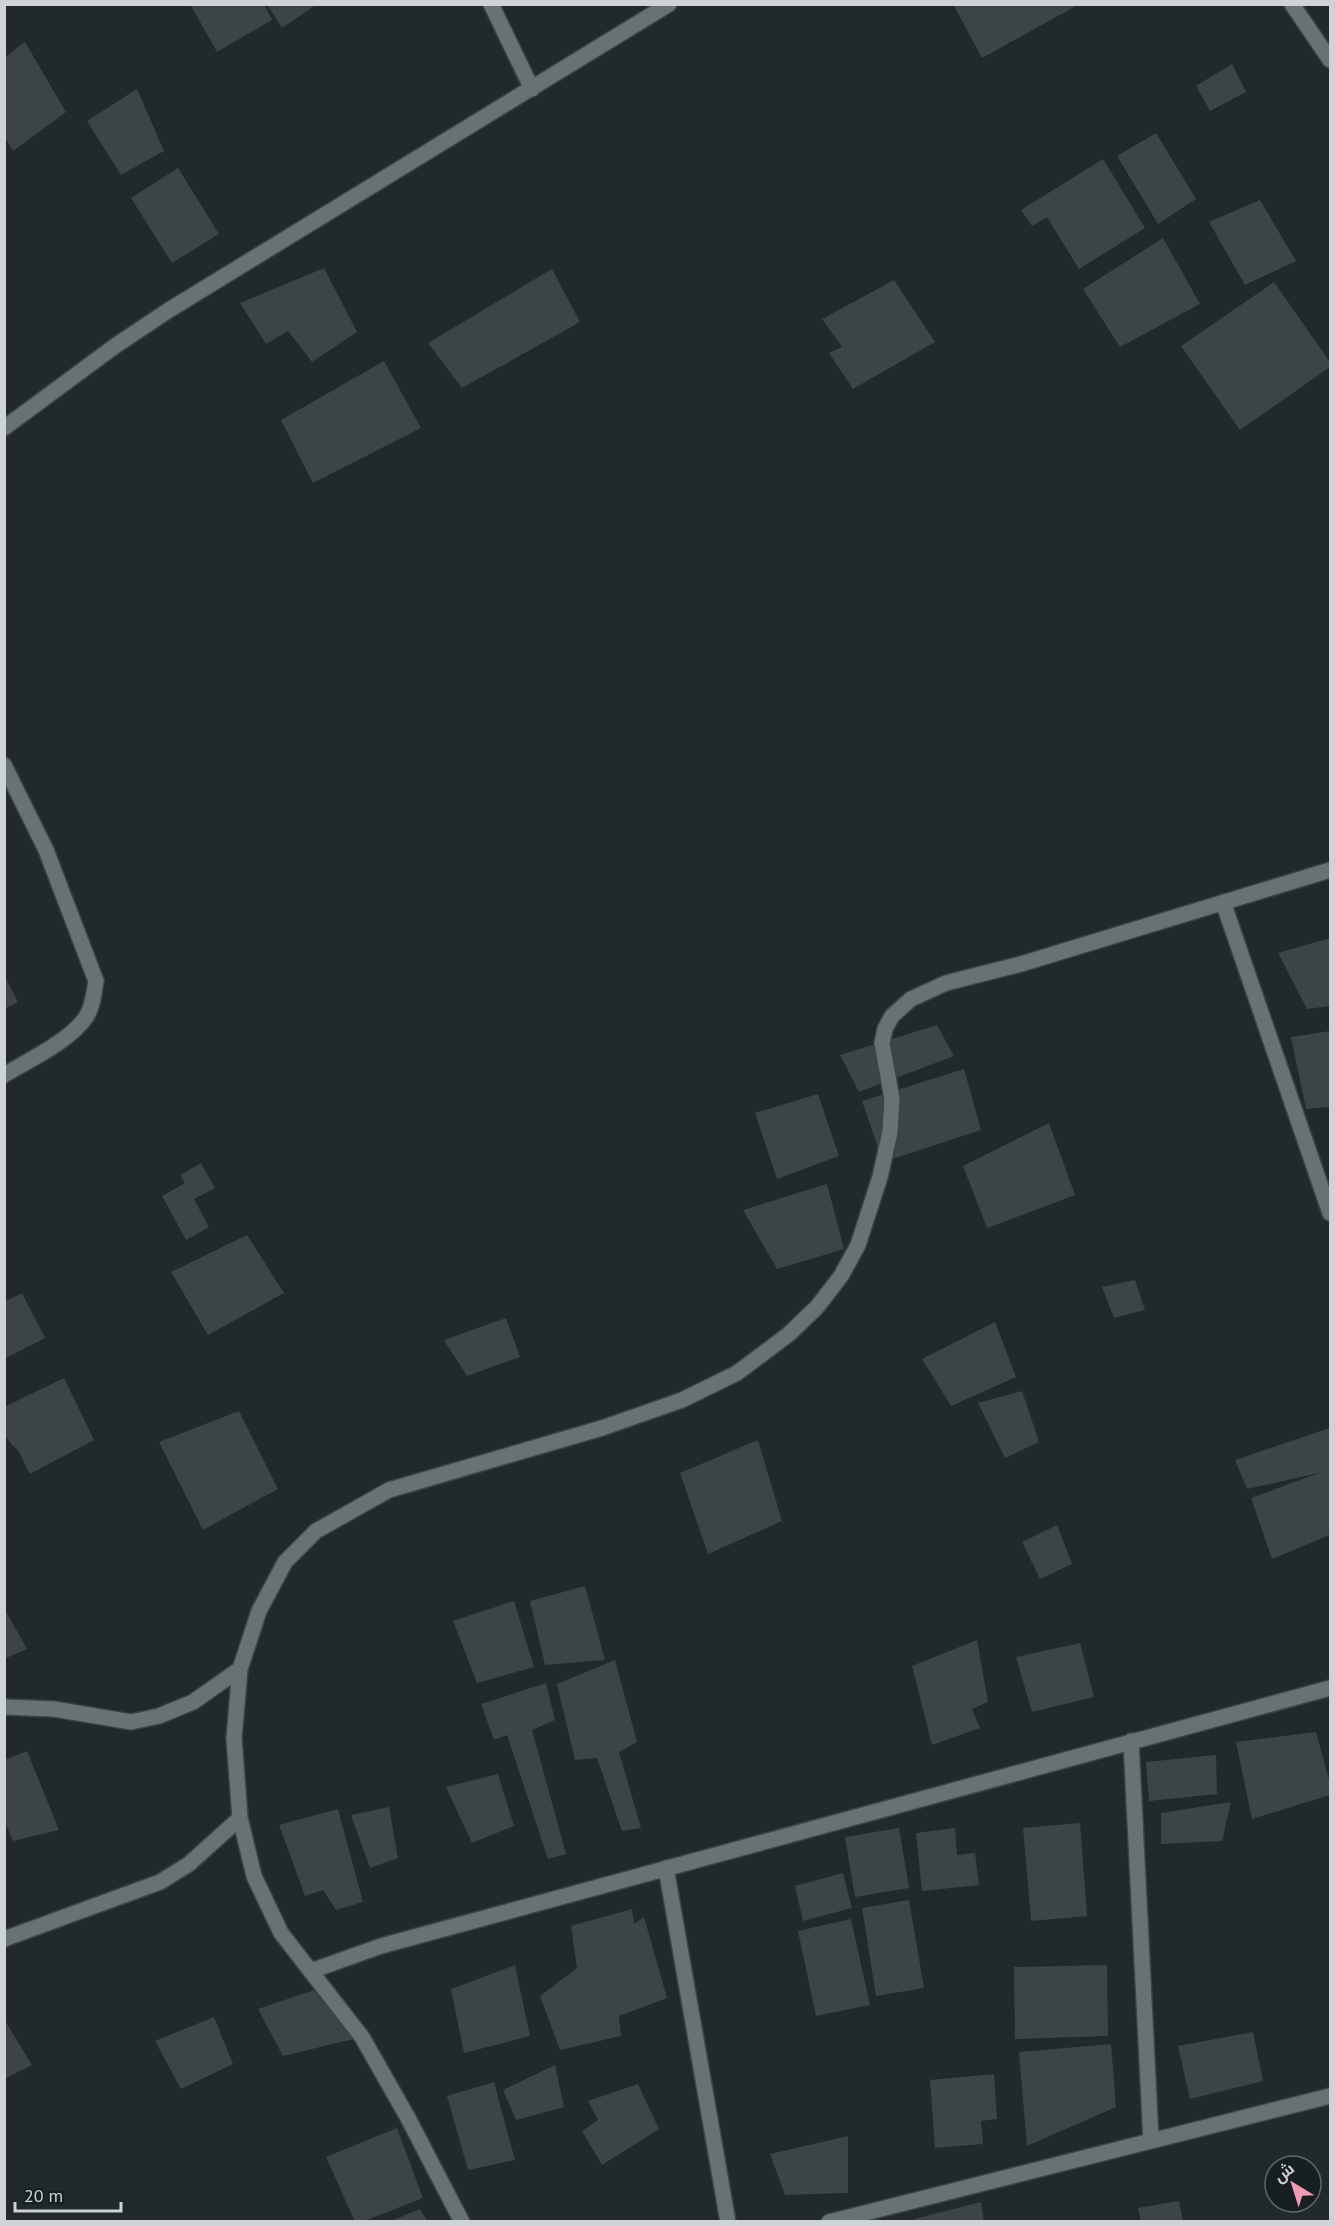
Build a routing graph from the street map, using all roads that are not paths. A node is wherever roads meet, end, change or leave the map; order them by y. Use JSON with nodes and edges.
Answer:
{"nodes":[{"id":1,"x":491,"y":4,"type":"edge"},
{"id":2,"x":669,"y":4,"type":"edge"},
{"id":3,"x":1292,"y":4,"type":"edge"},
{"id":4,"x":1330,"y":60,"type":"edge"},
{"id":5,"x":532,"y":89,"type":"junction"},
{"id":6,"x":4,"y":428,"type":"edge"},
{"id":7,"x":4,"y":765,"type":"edge"},
{"id":8,"x":1330,"y":870,"type":"edge"},
{"id":9,"x":1223,"y":902,"type":"junction"},
{"id":10,"x":4,"y":1075,"type":"edge"},
{"id":11,"x":1330,"y":1213,"type":"edge"},
{"id":12,"x":240,"y":1669,"type":"junction"},
{"id":13,"x":1330,"y":1688,"type":"edge"},
{"id":14,"x":4,"y":1707,"type":"edge"},
{"id":15,"x":1131,"y":1742,"type":"junction"},
{"id":16,"x":240,"y":1818,"type":"junction"},
{"id":17,"x":666,"y":1868,"type":"junction"},
{"id":18,"x":4,"y":1939,"type":"edge"},
{"id":19,"x":310,"y":1971,"type":"junction"},
{"id":20,"x":1330,"y":2096,"type":"edge"},
{"id":21,"x":1151,"y":2140,"type":"junction"},
{"id":22,"x":462,"y":2222,"type":"edge"},
{"id":23,"x":728,"y":2222,"type":"edge"},
{"id":24,"x":829,"y":2222,"type":"edge"}],
"edges":[{"from":1,"to":5,"type":"street"},
{"from":2,"to":5,"type":"street"},
{"from":3,"to":4,"type":"street"},
{"from":5,"to":6,"type":"street"},
{"from":7,"to":10,"type":"street"},
{"from":8,"to":9,"type":"street"},
{"from":9,"to":11,"type":"street"},
{"from":9,"to":12,"type":"street"},
{"from":12,"to":14,"type":"street"},
{"from":12,"to":16,"type":"street"},
{"from":13,"to":15,"type":"street"},
{"from":15,"to":17,"type":"street"},
{"from":15,"to":21,"type":"street"},
{"from":16,"to":18,"type":"street"},
{"from":16,"to":19,"type":"street"},
{"from":17,"to":19,"type":"street"},
{"from":17,"to":23,"type":"street"},
{"from":19,"to":22,"type":"street"},
{"from":20,"to":21,"type":"street"},
{"from":21,"to":24,"type":"street"}]}
